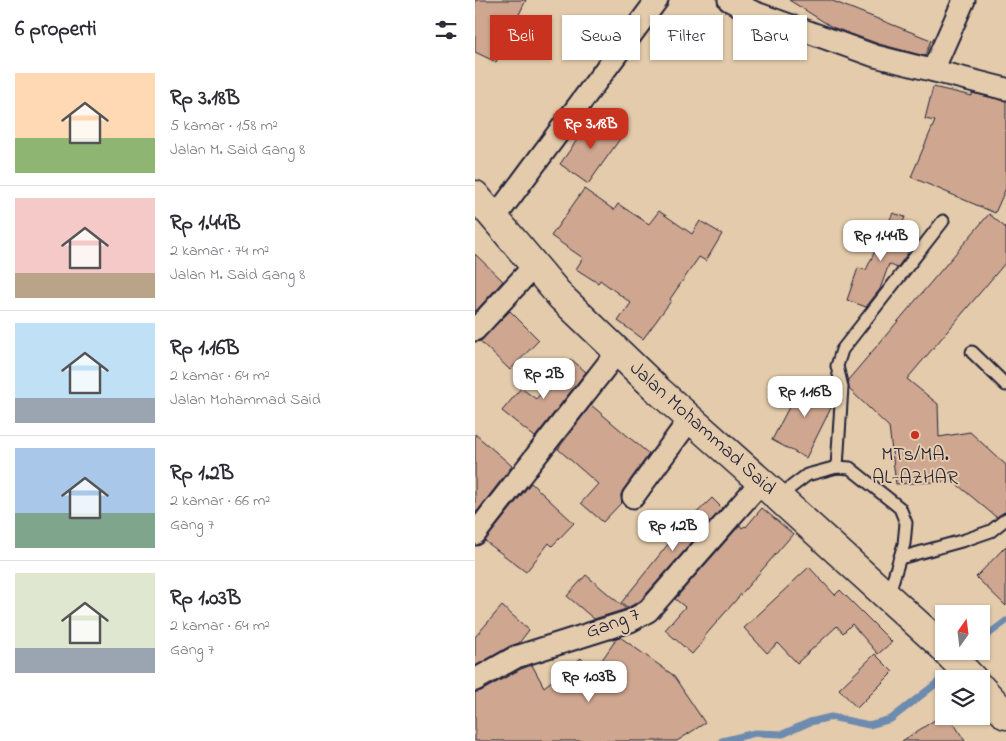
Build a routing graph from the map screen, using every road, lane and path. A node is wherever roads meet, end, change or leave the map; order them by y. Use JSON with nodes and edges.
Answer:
{"nodes":[{"id":1,"x":657,"y":0,"type":"edge"},
{"id":2,"x":729,"y":0,"type":"edge"},
{"id":3,"x":965,"y":0,"type":"edge"},
{"id":4,"x":933,"y":70,"type":"junction"},
{"id":5,"x":1006,"y":89,"type":"edge"},
{"id":6,"x":475,"y":195,"type":"edge"},
{"id":7,"x":493,"y":219,"type":"junction"},
{"id":8,"x":943,"y":221,"type":"dead end"},
{"id":9,"x":534,"y":266,"type":"junction"},
{"id":10,"x":475,"y":330,"type":"edge"},
{"id":11,"x":618,"y":352,"type":"junction"},
{"id":12,"x":972,"y":352,"type":"dead end"},
{"id":13,"x":1006,"y":384,"type":"edge"},
{"id":14,"x":690,"y":419,"type":"junction"},
{"id":15,"x":837,"y":467,"type":"junction"},
{"id":16,"x":770,"y":490,"type":"junction"},
{"id":17,"x":633,"y":497,"type":"dead end"},
{"id":18,"x":1006,"y":518,"type":"edge"},
{"id":19,"x":475,"y":534,"type":"edge"},
{"id":20,"x":900,"y":558,"type":"junction"},
{"id":21,"x":888,"y":598,"type":"junction"},
{"id":22,"x":935,"y":641,"type":"edge"},
{"id":23,"x":955,"y":660,"type":"edge"},
{"id":24,"x":964,"y":670,"type":"edge"},
{"id":25,"x":475,"y":680,"type":"edge"},
{"id":26,"x":990,"y":698,"type":"edge"},
{"id":27,"x":1006,"y":715,"type":"edge"}],
"edges":[{"from":1,"to":7,"type":"street"},
{"from":2,"to":4,"type":"street"},
{"from":3,"to":4,"type":"street"},
{"from":4,"to":5,"type":"street"},
{"from":6,"to":7,"type":"street","name":"Jalan Mohammad Said"},
{"from":7,"to":9,"type":"street","name":"Jalan Mohammad Said"},
{"from":8,"to":15,"type":"lane"},
{"from":9,"to":10,"type":"street"},
{"from":9,"to":11,"type":"street","name":"Jalan Mohammad Said"},
{"from":11,"to":14,"type":"street","name":"Jalan Mohammad Said"},
{"from":11,"to":19,"type":"street"},
{"from":12,"to":13,"type":"lane"},
{"from":14,"to":16,"type":"street","name":"Jalan Mohammad Said"},
{"from":14,"to":17,"type":"street"},
{"from":15,"to":16,"type":"lane"},
{"from":15,"to":20,"type":"lane"},
{"from":16,"to":21,"type":"street","name":"Jalan Mohammad Said"},
{"from":16,"to":25,"type":"street","name":"Gang 7"},
{"from":18,"to":20,"type":"lane"},
{"from":20,"to":21,"type":"lane"},
{"from":21,"to":22,"type":"street","name":"Jalan Mohammad Said"},
{"from":23,"to":24,"type":"street","name":"Jalan Mohammad Said"},
{"from":26,"to":27,"type":"street","name":"Jalan Mohammad Said"}]}
